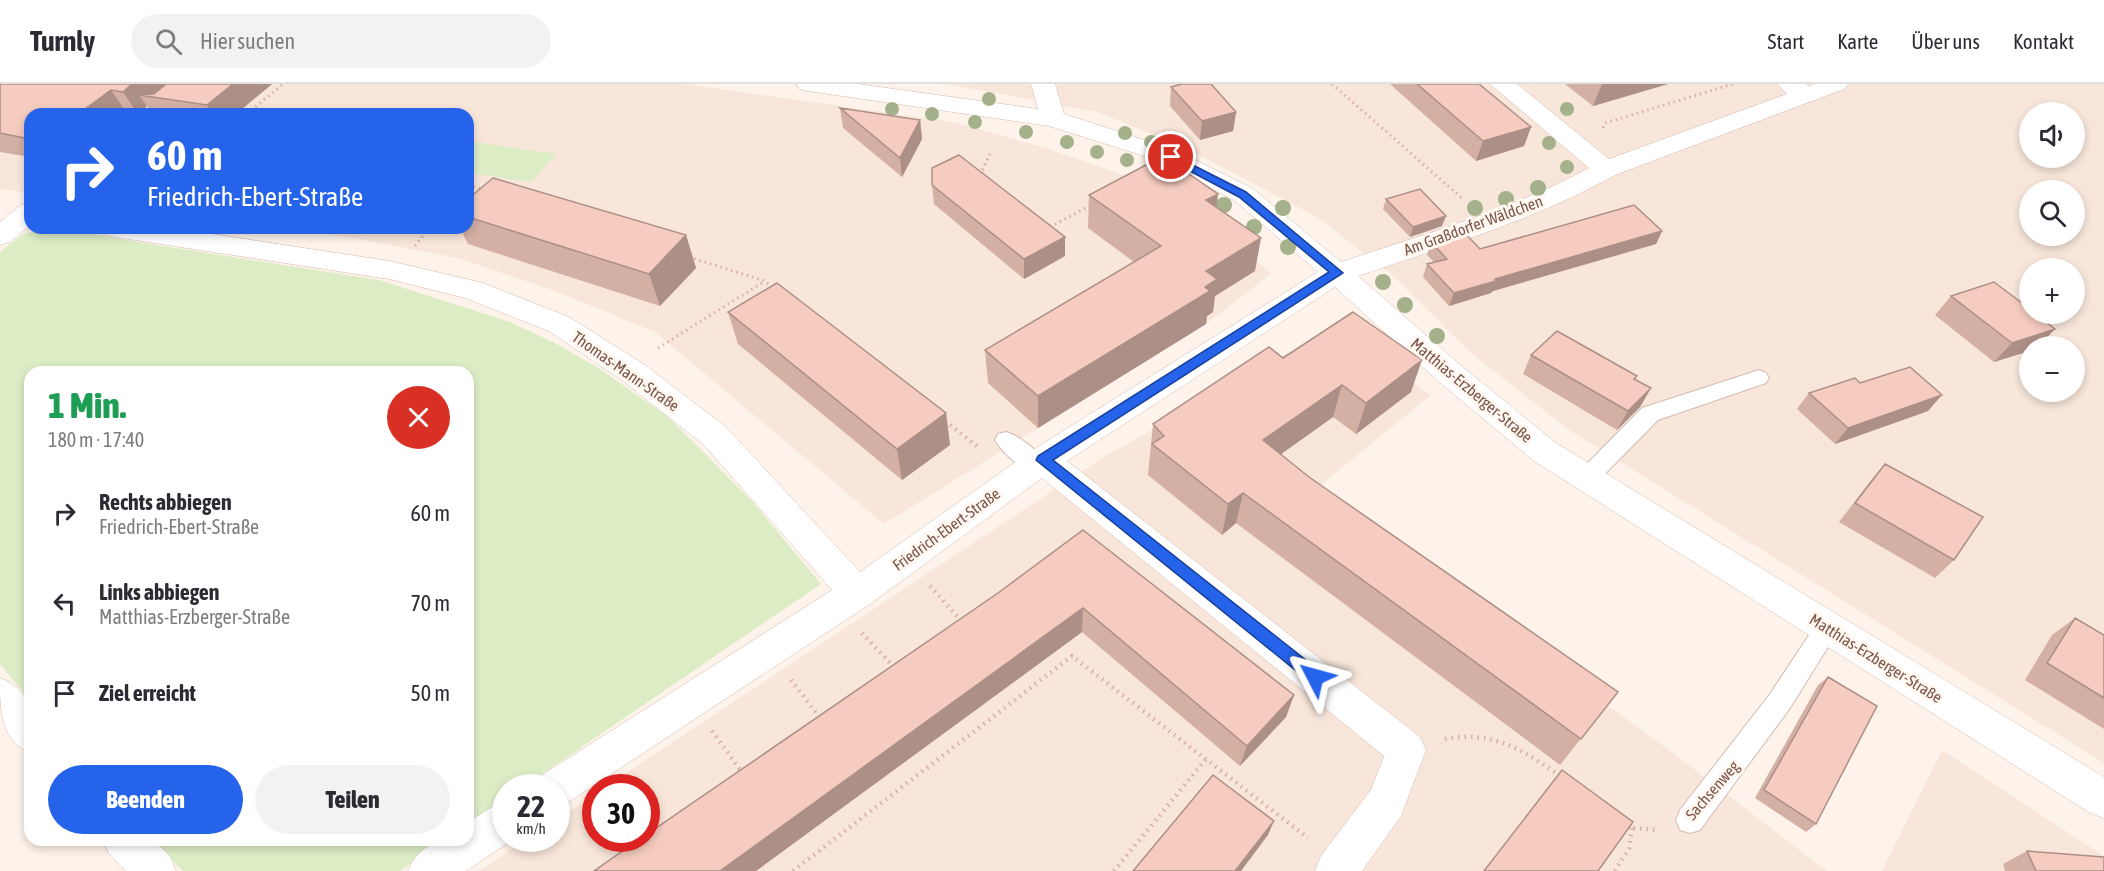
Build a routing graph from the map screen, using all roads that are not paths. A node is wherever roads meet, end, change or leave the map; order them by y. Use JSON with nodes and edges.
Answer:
{"nodes":[{"id":1,"x":808,"y":84,"type":"edge"},
{"id":2,"x":1043,"y":84,"type":"edge"},
{"id":3,"x":1502,"y":84,"type":"edge"},
{"id":4,"x":1836,"y":84,"type":"edge"},
{"id":5,"x":1798,"y":89,"type":"edge"},
{"id":6,"x":1053,"y":119,"type":"junction"},
{"id":7,"x":1606,"y":169,"type":"junction"},
{"id":8,"x":0,"y":210,"type":"edge"},
{"id":9,"x":24,"y":212,"type":"edge"},
{"id":10,"x":24,"y":217,"type":"edge"},
{"id":11,"x":153,"y":234,"type":"edge"},
{"id":12,"x":0,"y":236,"type":"edge"},
{"id":13,"x":1337,"y":273,"type":"junction"},
{"id":14,"x":1759,"y":378,"type":"dead end"},
{"id":15,"x":1006,"y":440,"type":"dead end"},
{"id":16,"x":1039,"y":462,"type":"junction"},
{"id":17,"x":1587,"y":478,"type":"junction"},
{"id":18,"x":847,"y":599,"type":"junction"},
{"id":19,"x":1828,"y":628,"type":"junction"},
{"id":20,"x":0,"y":695,"type":"edge"},
{"id":21,"x":24,"y":727,"type":"edge"},
{"id":22,"x":570,"y":779,"type":"edge"},
{"id":23,"x":2104,"y":799,"type":"edge"},
{"id":24,"x":1690,"y":820,"type":"road end"},
{"id":25,"x":492,"y":831,"type":"edge"},
{"id":26,"x":474,"y":842,"type":"edge"},
{"id":27,"x":130,"y":846,"type":"edge"},
{"id":28,"x":468,"y":846,"type":"edge"},
{"id":29,"x":1339,"y":867,"type":"edge"},
{"id":30,"x":155,"y":871,"type":"edge"},
{"id":31,"x":429,"y":871,"type":"edge"}],
"edges":[{"from":1,"to":6,"type":"street","name":"Matthias-Erzberger-Straße"},
{"from":2,"to":6,"type":"street"},
{"from":3,"to":7,"type":"street"},
{"from":4,"to":5,"type":"street","name":"Am Graßdorfer Wäldchen"},
{"from":5,"to":7,"type":"street","name":"Am Graßdorfer Wäldchen"},
{"from":6,"to":13,"type":"street","name":"Matthias-Erzberger-Straße"},
{"from":7,"to":13,"type":"street","name":"Am Graßdorfer Wäldchen"},
{"from":8,"to":9,"type":"street"},
{"from":10,"to":12,"type":"street"},
{"from":11,"to":18,"type":"street","name":"Thomas-Mann-Straße"},
{"from":13,"to":16,"type":"street","name":"Friedrich-Ebert-Straße"},
{"from":13,"to":17,"type":"street","name":"Matthias-Erzberger-Straße"},
{"from":14,"to":17,"type":"lane"},
{"from":15,"to":16,"type":"lane"},
{"from":16,"to":18,"type":"street","name":"Friedrich-Ebert-Straße"},
{"from":16,"to":29,"type":"street"},
{"from":17,"to":19,"type":"street","name":"Matthias-Erzberger-Straße"},
{"from":18,"to":22,"type":"street","name":"Friedrich-Ebert-Straße"},
{"from":19,"to":23,"type":"street","name":"Matthias-Erzberger-Straße"},
{"from":19,"to":24,"type":"lane","name":"Sachsenweg"},
{"from":20,"to":21,"type":"street"},
{"from":25,"to":26,"type":"street"},
{"from":27,"to":30,"type":"street"},
{"from":28,"to":31,"type":"street"}]}
